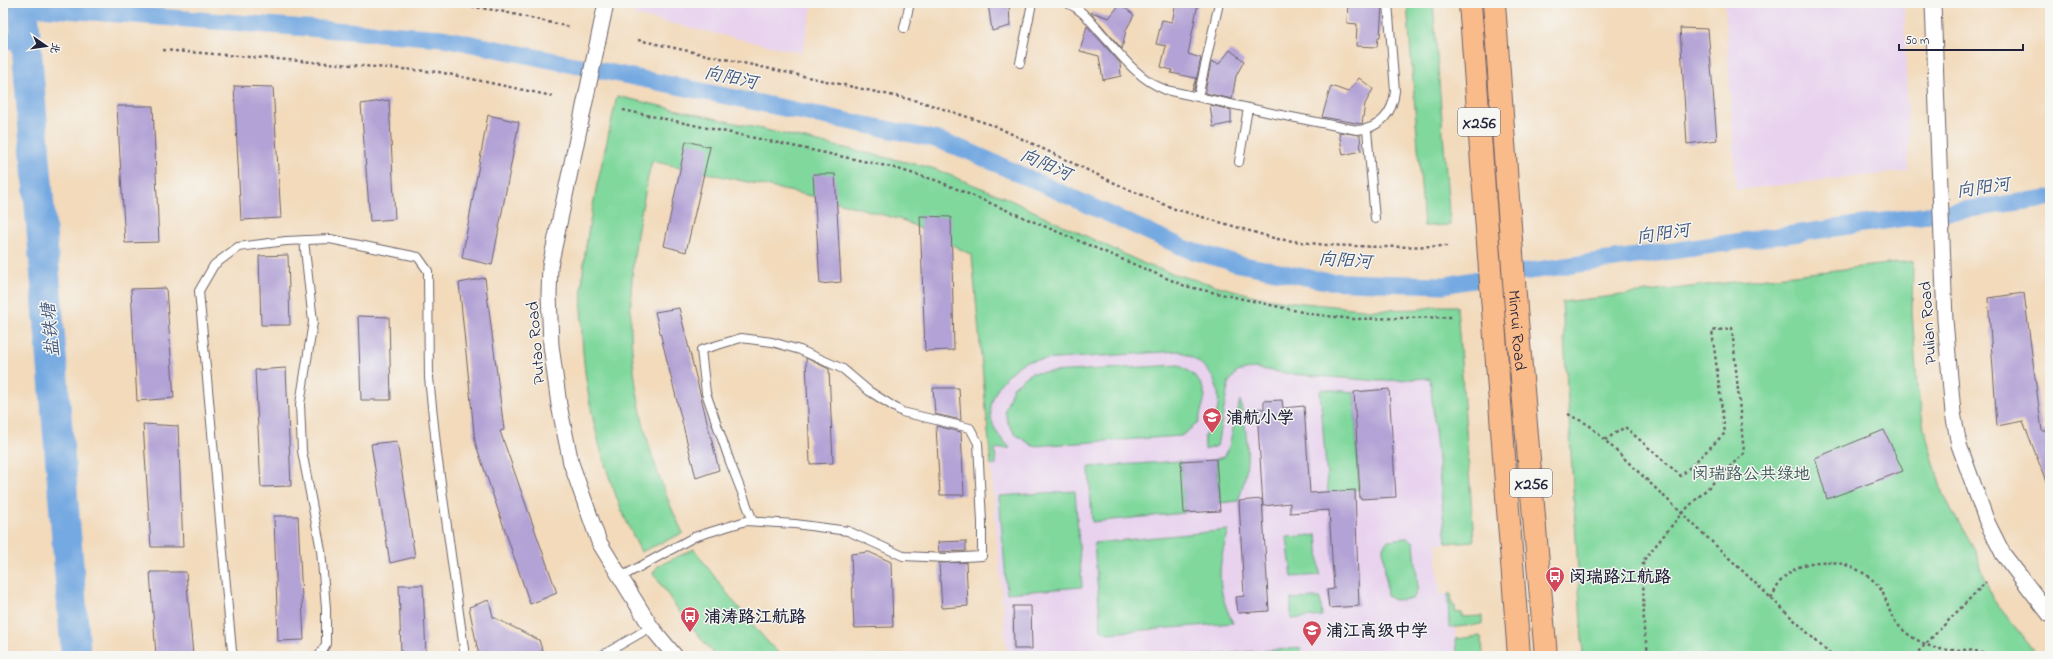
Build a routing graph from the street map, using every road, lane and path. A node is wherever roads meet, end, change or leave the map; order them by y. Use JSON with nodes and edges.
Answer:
{"nodes":[{"id":1,"x":448,"y":3,"type":"edge"},
{"id":2,"x":606,"y":3,"type":"edge"},
{"id":3,"x":910,"y":3,"type":"edge"},
{"id":4,"x":1032,"y":3,"type":"edge"},
{"id":5,"x":1068,"y":3,"type":"edge"},
{"id":6,"x":1219,"y":3,"type":"edge"},
{"id":7,"x":1388,"y":3,"type":"edge"},
{"id":8,"x":1470,"y":3,"type":"edge"},
{"id":9,"x":1494,"y":3,"type":"edge"},
{"id":10,"x":1933,"y":3,"type":"edge"},
{"id":11,"x":570,"y":27,"type":"dead end"},
{"id":12,"x":904,"y":28,"type":"dead end"},
{"id":13,"x":638,"y":40,"type":"dead end"},
{"id":14,"x":163,"y":50,"type":"dead end"},
{"id":15,"x":1020,"y":64,"type":"dead end"},
{"id":16,"x":552,"y":96,"type":"dead end"},
{"id":17,"x":1198,"y":96,"type":"junction"},
{"id":18,"x":1248,"y":108,"type":"junction"},
{"id":19,"x":623,"y":110,"type":"dead end"},
{"id":20,"x":1367,"y":130,"type":"junction"},
{"id":21,"x":1239,"y":162,"type":"dead end"},
{"id":22,"x":1375,"y":219,"type":"dead end"},
{"id":23,"x":304,"y":240,"type":"junction"},
{"id":24,"x":1447,"y":246,"type":"dead end"},
{"id":25,"x":1452,"y":317,"type":"dead end"},
{"id":26,"x":1568,"y":414,"type":"dead end"},
{"id":27,"x":1605,"y":440,"type":"junction"},
{"id":28,"x":1682,"y":514,"type":"junction"},
{"id":29,"x":753,"y":521,"type":"junction"},
{"id":30,"x":621,"y":577,"type":"junction"},
{"id":31,"x":1986,"y":582,"type":"dead end"},
{"id":32,"x":1771,"y":598,"type":"junction"},
{"id":33,"x":2050,"y":615,"type":"edge"},
{"id":34,"x":650,"y":627,"type":"junction"},
{"id":35,"x":1925,"y":644,"type":"junction"},
{"id":36,"x":234,"y":656,"type":"edge"},
{"id":37,"x":319,"y":656,"type":"edge"},
{"id":38,"x":465,"y":656,"type":"edge"},
{"id":39,"x":601,"y":656,"type":"edge"},
{"id":40,"x":675,"y":656,"type":"edge"},
{"id":41,"x":1519,"y":656,"type":"edge"},
{"id":42,"x":1546,"y":656,"type":"edge"},
{"id":43,"x":1650,"y":656,"type":"edge"},
{"id":44,"x":1832,"y":656,"type":"edge"},
{"id":45,"x":1845,"y":656,"type":"edge"},
{"id":46,"x":1853,"y":656,"type":"edge"},
{"id":47,"x":1914,"y":656,"type":"edge"},
{"id":48,"x":1987,"y":656,"type":"edge"}],
"edges":[{"from":1,"to":11,"type":"path"},
{"from":2,"to":30,"type":"street","name":"Putao Road"},
{"from":3,"to":12,"type":"lane"},
{"from":4,"to":15,"type":"lane"},
{"from":5,"to":17,"type":"lane"},
{"from":6,"to":17,"type":"lane"},
{"from":7,"to":20,"type":"lane"},
{"from":8,"to":41,"type":"main road","name":"Minrui Road","number":"X256"},
{"from":9,"to":42,"type":"main road","name":"Minrui Road","number":"X256"},
{"from":10,"to":33,"type":"street","name":"Pulian Road"},
{"from":13,"to":24,"type":"path"},
{"from":14,"to":16,"type":"path"},
{"from":17,"to":18,"type":"lane"},
{"from":18,"to":20,"type":"lane"},
{"from":18,"to":21,"type":"lane"},
{"from":19,"to":25,"type":"path"},
{"from":20,"to":22,"type":"lane"},
{"from":23,"to":36,"type":"lane"},
{"from":23,"to":37,"type":"lane"},
{"from":23,"to":38,"type":"lane"},
{"from":26,"to":27,"type":"path"},
{"from":27,"to":28,"type":"path"},
{"from":27,"to":28,"type":"path"},
{"from":28,"to":32,"type":"path"},
{"from":28,"to":43,"type":"path"},
{"from":29,"to":29,"type":"lane"},
{"from":29,"to":30,"type":"lane"},
{"from":30,"to":34,"type":"street","name":"Putao Road"},
{"from":31,"to":35,"type":"path"},
{"from":32,"to":35,"type":"path"},
{"from":32,"to":44,"type":"path"},
{"from":34,"to":39,"type":"lane"},
{"from":34,"to":40,"type":"street","name":"Putao Road"},
{"from":35,"to":47,"type":"path"},
{"from":35,"to":48,"type":"path"},
{"from":45,"to":46,"type":"path"}]}
